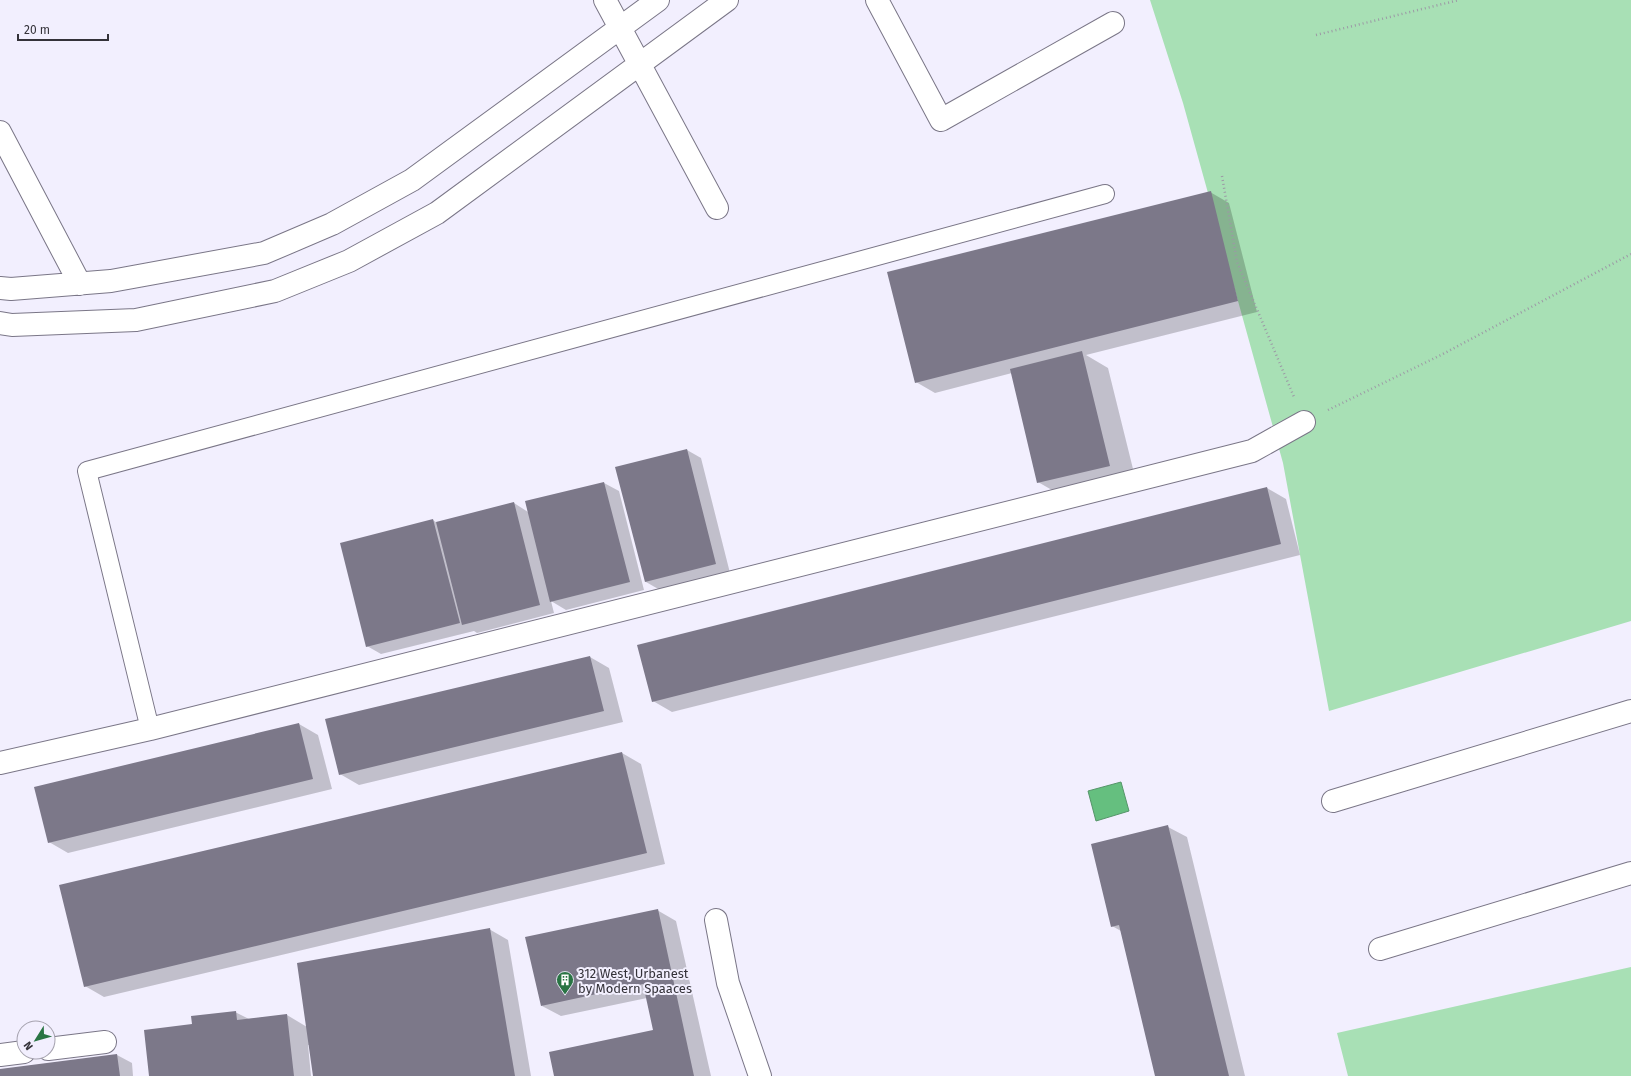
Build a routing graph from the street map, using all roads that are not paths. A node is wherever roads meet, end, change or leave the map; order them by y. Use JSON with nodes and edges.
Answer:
{"nodes":[{"id":1,"x":605,"y":0,"type":"edge"},
{"id":2,"x":658,"y":0,"type":"edge"},
{"id":3,"x":727,"y":0,"type":"edge"},
{"id":4,"x":877,"y":0,"type":"edge"},
{"id":5,"x":1113,"y":23,"type":"dead end"},
{"id":6,"x":620,"y":28,"type":"junction"},
{"id":7,"x":639,"y":64,"type":"junction"},
{"id":8,"x":0,"y":132,"type":"edge"},
{"id":9,"x":1105,"y":194,"type":"dead end"},
{"id":10,"x":717,"y":208,"type":"dead end"},
{"id":11,"x":80,"y":284,"type":"junction"},
{"id":12,"x":0,"y":288,"type":"edge"},
{"id":13,"x":0,"y":323,"type":"edge"},
{"id":14,"x":1304,"y":422,"type":"road end"},
{"id":15,"x":1631,"y":711,"type":"edge"},
{"id":16,"x":150,"y":728,"type":"junction"},
{"id":17,"x":0,"y":763,"type":"edge"},
{"id":18,"x":1333,"y":801,"type":"dead end"},
{"id":19,"x":1631,"y":873,"type":"edge"},
{"id":20,"x":716,"y":920,"type":"dead end"},
{"id":21,"x":1380,"y":949,"type":"dead end"},
{"id":22,"x":105,"y":1042,"type":"dead end"},
{"id":23,"x":56,"y":1048,"type":"edge"},
{"id":24,"x":16,"y":1053,"type":"edge"},
{"id":25,"x":0,"y":1055,"type":"edge"},
{"id":26,"x":760,"y":1076,"type":"edge"}],
"edges":[{"from":1,"to":6,"type":"street"},
{"from":2,"to":6,"type":"street"},
{"from":3,"to":7,"type":"street"},
{"from":4,"to":5,"type":"street"},
{"from":6,"to":7,"type":"street"},
{"from":6,"to":11,"type":"street"},
{"from":7,"to":10,"type":"street"},
{"from":7,"to":13,"type":"street"},
{"from":8,"to":11,"type":"street"},
{"from":9,"to":16,"type":"lane"},
{"from":11,"to":12,"type":"street"},
{"from":14,"to":16,"type":"street"},
{"from":15,"to":18,"type":"street"},
{"from":16,"to":17,"type":"street"},
{"from":19,"to":21,"type":"street"},
{"from":20,"to":26,"type":"street"},
{"from":22,"to":23,"type":"street"},
{"from":24,"to":25,"type":"street"}]}
